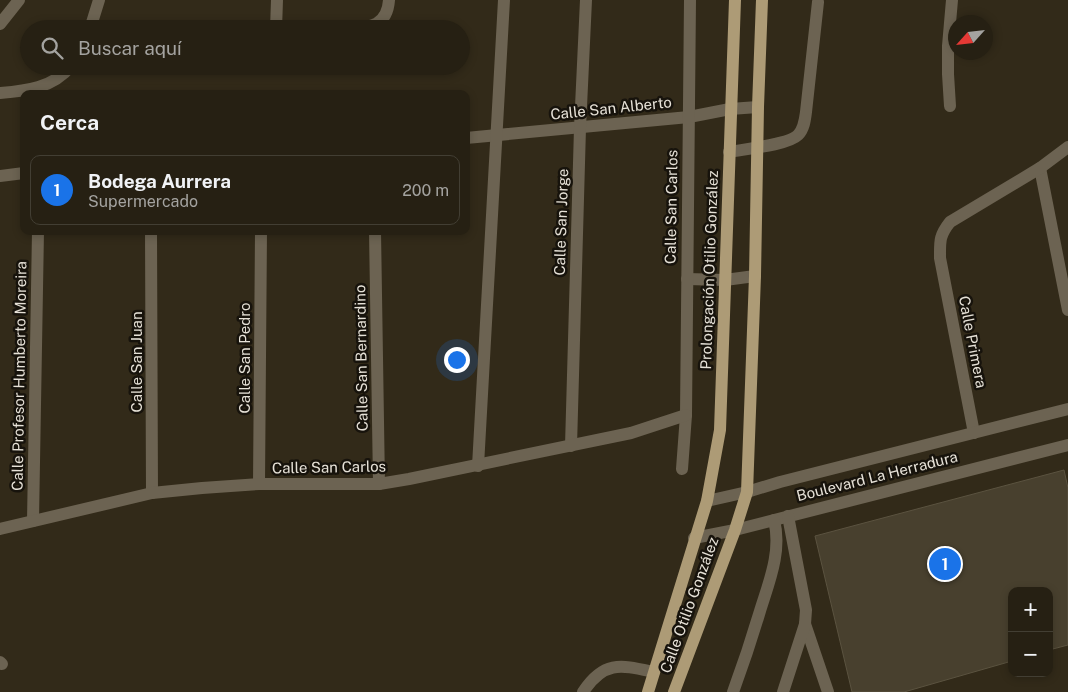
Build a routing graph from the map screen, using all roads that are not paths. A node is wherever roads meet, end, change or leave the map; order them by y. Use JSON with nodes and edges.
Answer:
{"nodes":[{"id":1,"x":19,"y":0,"type":"edge"},
{"id":2,"x":98,"y":0,"type":"edge"},
{"id":3,"x":277,"y":0,"type":"edge"},
{"id":4,"x":389,"y":0,"type":"edge"},
{"id":5,"x":504,"y":0,"type":"edge"},
{"id":6,"x":586,"y":0,"type":"edge"},
{"id":7,"x":690,"y":0,"type":"edge"},
{"id":8,"x":735,"y":0,"type":"edge"},
{"id":9,"x":762,"y":0,"type":"edge"},
{"id":10,"x":952,"y":0,"type":"edge"},
{"id":11,"x":818,"y":2,"type":"dead end"},
{"id":12,"x":92,"y":20,"type":"edge"},
{"id":13,"x":276,"y":20,"type":"edge"},
{"id":14,"x":382,"y":20,"type":"edge"},
{"id":15,"x":0,"y":24,"type":"edge"},
{"id":16,"x":62,"y":75,"type":"edge"},
{"id":17,"x":20,"y":90,"type":"edge"},
{"id":18,"x":22,"y":90,"type":"edge"},
{"id":19,"x":0,"y":93,"type":"edge"},
{"id":20,"x":950,"y":106,"type":"dead end"},
{"id":21,"x":758,"y":107,"type":"junction"},
{"id":22,"x":730,"y":109,"type":"junction"},
{"id":23,"x":689,"y":117,"type":"junction"},
{"id":24,"x":580,"y":128,"type":"junction"},
{"id":25,"x":496,"y":136,"type":"junction"},
{"id":26,"x":470,"y":138,"type":"edge"},
{"id":27,"x":757,"y":147,"type":"junction"},
{"id":28,"x":1068,"y":147,"type":"edge"},
{"id":29,"x":729,"y":152,"type":"junction"},
{"id":30,"x":1040,"y":168,"type":"junction"},
{"id":31,"x":20,"y":174,"type":"edge"},
{"id":32,"x":0,"y":176,"type":"edge"},
{"id":33,"x":38,"y":235,"type":"edge"},
{"id":34,"x":151,"y":235,"type":"edge"},
{"id":35,"x":261,"y":235,"type":"edge"},
{"id":36,"x":375,"y":235,"type":"edge"},
{"id":37,"x":755,"y":276,"type":"junction"},
{"id":38,"x":686,"y":279,"type":"junction"},
{"id":39,"x":725,"y":280,"type":"junction"},
{"id":40,"x":1068,"y":310,"type":"edge"},
{"id":41,"x":1068,"y":409,"type":"edge"},
{"id":42,"x":686,"y":415,"type":"junction"},
{"id":43,"x":974,"y":433,"type":"junction"},
{"id":44,"x":1068,"y":445,"type":"edge"},
{"id":45,"x":571,"y":446,"type":"junction"},
{"id":46,"x":478,"y":466,"type":"junction"},
{"id":47,"x":682,"y":469,"type":"dead end"},
{"id":48,"x":259,"y":484,"type":"junction"},
{"id":49,"x":379,"y":484,"type":"junction"},
{"id":50,"x":747,"y":492,"type":"junction"},
{"id":51,"x":152,"y":493,"type":"junction"},
{"id":52,"x":707,"y":501,"type":"junction"},
{"id":53,"x":788,"y":516,"type":"junction"},
{"id":54,"x":774,"y":520,"type":"junction"},
{"id":55,"x":33,"y":521,"type":"junction"},
{"id":56,"x":0,"y":529,"type":"edge"},
{"id":57,"x":735,"y":530,"type":"junction"},
{"id":58,"x":694,"y":538,"type":"junction"},
{"id":59,"x":805,"y":624,"type":"junction"},
{"id":60,"x":654,"y":672,"type":"junction"},
{"id":61,"x":583,"y":692,"type":"edge"},
{"id":62,"x":648,"y":692,"type":"edge"},
{"id":63,"x":674,"y":692,"type":"edge"},
{"id":64,"x":733,"y":692,"type":"edge"},
{"id":65,"x":783,"y":692,"type":"edge"},
{"id":66,"x":828,"y":692,"type":"edge"}],
"edges":[{"from":1,"to":15,"type":"street"},
{"from":2,"to":12,"type":"street"},
{"from":3,"to":13,"type":"street"},
{"from":4,"to":14,"type":"street"},
{"from":5,"to":25,"type":"street"},
{"from":6,"to":24,"type":"street","name":"Calle San Jorge"},
{"from":7,"to":23,"type":"street","name":"Calle San Carlos"},
{"from":8,"to":22,"type":"main road","name":"Prolongación Otilio González"},
{"from":9,"to":21,"type":"main road"},
{"from":10,"to":20,"type":"street"},
{"from":11,"to":27,"type":"street"},
{"from":16,"to":18,"type":"street"},
{"from":17,"to":19,"type":"street"},
{"from":21,"to":22,"type":"street","name":"Calle San Alberto"},
{"from":21,"to":27,"type":"main road"},
{"from":22,"to":23,"type":"street","name":"Calle San Alberto"},
{"from":22,"to":29,"type":"main road","name":"Prolongación Otilio González"},
{"from":23,"to":24,"type":"street","name":"Calle San Alberto"},
{"from":23,"to":38,"type":"street","name":"Calle San Carlos"},
{"from":24,"to":25,"type":"street","name":"Calle San Alberto"},
{"from":24,"to":45,"type":"street","name":"Calle San Jorge"},
{"from":25,"to":26,"type":"street","name":"Calle San Alberto"},
{"from":25,"to":46,"type":"street"},
{"from":27,"to":29,"type":"street"},
{"from":27,"to":37,"type":"main road"},
{"from":28,"to":30,"type":"street","name":"Calle Primera"},
{"from":29,"to":39,"type":"main road","name":"Prolongación Otilio González"},
{"from":30,"to":40,"type":"street"},
{"from":30,"to":43,"type":"street","name":"Calle Primera"},
{"from":31,"to":32,"type":"street"},
{"from":33,"to":55,"type":"street","name":"Calle Profesor Humberto Moreira"},
{"from":34,"to":51,"type":"street","name":"Calle San Juan"},
{"from":35,"to":48,"type":"street","name":"Calle San Pedro"},
{"from":36,"to":49,"type":"street","name":"Calle San Bernardino"},
{"from":37,"to":39,"type":"street"},
{"from":37,"to":50,"type":"main road"},
{"from":38,"to":39,"type":"street"},
{"from":38,"to":42,"type":"street","name":"Calle San Carlos"},
{"from":39,"to":52,"type":"main road","name":"Prolongación Otilio González"},
{"from":41,"to":43,"type":"street","name":"Boulevard La Herradura"},
{"from":42,"to":45,"type":"street","name":"Calle San Carlos"},
{"from":42,"to":47,"type":"street","name":"Calle San Carlos"},
{"from":43,"to":50,"type":"street","name":"Boulevard La Herradura"},
{"from":44,"to":53,"type":"street","name":"Boulevard La Herradura"},
{"from":45,"to":46,"type":"street","name":"Calle San Carlos"},
{"from":46,"to":49,"type":"street","name":"Calle San Carlos"},
{"from":48,"to":49,"type":"street","name":"Calle San Carlos"},
{"from":48,"to":51,"type":"street","name":"Calle San Carlos"},
{"from":50,"to":52,"type":"street","name":"Boulevard La Herradura"},
{"from":50,"to":57,"type":"main road"},
{"from":51,"to":55,"type":"street","name":"Calle San Carlos"},
{"from":52,"to":58,"type":"main road","name":"Prolongación Otilio González"},
{"from":53,"to":54,"type":"street","name":"Boulevard La Herradura"},
{"from":53,"to":59,"type":"street"},
{"from":54,"to":57,"type":"street","name":"Boulevard La Herradura"},
{"from":54,"to":64,"type":"street"},
{"from":55,"to":56,"type":"street","name":"Calle San Carlos"},
{"from":57,"to":58,"type":"street","name":"Boulevard La Herradura"},
{"from":57,"to":63,"type":"main road","name":"Calle Otilio González"},
{"from":58,"to":60,"type":"main road","name":"Calle Otilio González"},
{"from":59,"to":65,"type":"street"},
{"from":59,"to":66,"type":"street"},
{"from":60,"to":61,"type":"street"},
{"from":60,"to":62,"type":"main road","name":"Calle Otilio González"}]}
